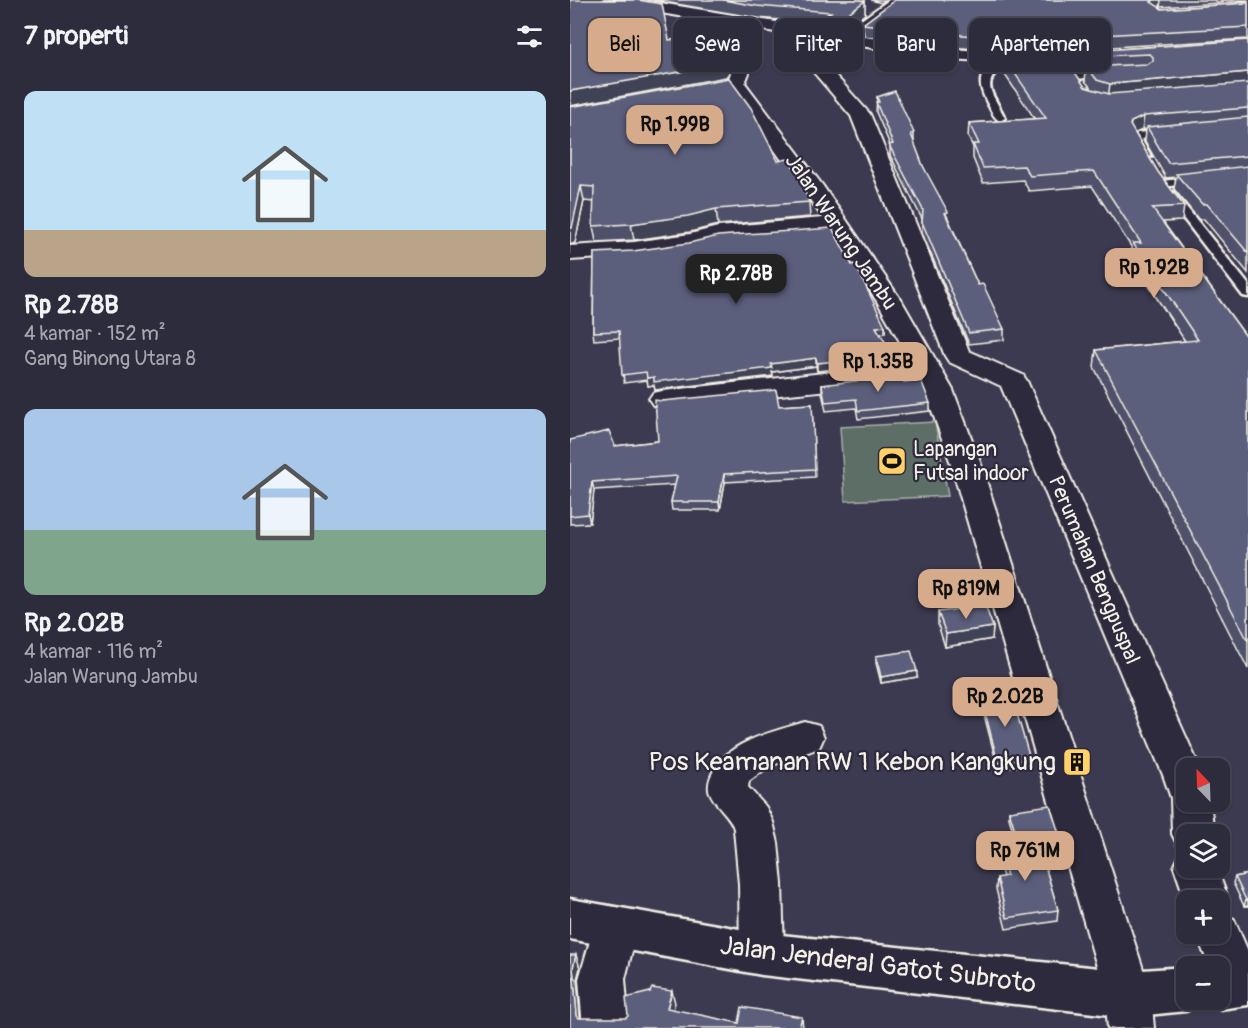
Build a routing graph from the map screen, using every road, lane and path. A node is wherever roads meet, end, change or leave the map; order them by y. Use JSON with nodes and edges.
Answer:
{"nodes":[{"id":1,"x":899,"y":0,"type":"edge"},
{"id":2,"x":622,"y":1,"type":"edge"},
{"id":3,"x":862,"y":6,"type":"edge"},
{"id":4,"x":664,"y":10,"type":"edge"},
{"id":5,"x":882,"y":11,"type":"junction"},
{"id":6,"x":711,"y":18,"type":"edge"},
{"id":7,"x":863,"y":25,"type":"edge"},
{"id":8,"x":863,"y":42,"type":"edge"},
{"id":9,"x":1132,"y":54,"type":"edge"},
{"id":10,"x":969,"y":55,"type":"edge"},
{"id":11,"x":1111,"y":56,"type":"edge"},
{"id":12,"x":740,"y":72,"type":"edge"},
{"id":13,"x":823,"y":72,"type":"edge"},
{"id":14,"x":988,"y":72,"type":"edge"},
{"id":15,"x":1072,"y":72,"type":"edge"},
{"id":16,"x":1121,"y":73,"type":"edge"},
{"id":17,"x":1000,"y":118,"type":"edge"},
{"id":18,"x":1177,"y":132,"type":"edge"},
{"id":19,"x":1156,"y":174,"type":"junction"},
{"id":20,"x":1205,"y":179,"type":"edge"},
{"id":21,"x":837,"y":224,"type":"junction"},
{"id":22,"x":570,"y":253,"type":"edge"},
{"id":23,"x":1248,"y":274,"type":"edge"},
{"id":24,"x":1234,"y":275,"type":"junction"},
{"id":25,"x":1248,"y":293,"type":"edge"},
{"id":26,"x":928,"y":369,"type":"junction"},
{"id":27,"x":663,"y":399,"type":"edge"},
{"id":28,"x":805,"y":737,"type":"dead end"},
{"id":29,"x":1176,"y":759,"type":"edge"},
{"id":30,"x":570,"y":919,"type":"edge"},
{"id":31,"x":616,"y":927,"type":"junction"},
{"id":32,"x":1222,"y":944,"type":"edge"},
{"id":33,"x":762,"y":954,"type":"junction"},
{"id":34,"x":1236,"y":985,"type":"edge"},
{"id":35,"x":1148,"y":999,"type":"edge"},
{"id":36,"x":606,"y":1028,"type":"edge"}],
"edges":[{"from":1,"to":5,"type":"street"},
{"from":2,"to":4,"type":"street"},
{"from":3,"to":5,"type":"street"},
{"from":4,"to":6,"type":"street"},
{"from":5,"to":7,"type":"street"},
{"from":8,"to":10,"type":"street"},
{"from":9,"to":11,"type":"street"},
{"from":12,"to":21,"type":"street","name":"Jalan Warung Jambu"},
{"from":13,"to":29,"type":"street","name":"Perumahan Bengpuspal"},
{"from":14,"to":17,"type":"lane"},
{"from":15,"to":16,"type":"lane"},
{"from":18,"to":19,"type":"lane"},
{"from":19,"to":20,"type":"lane"},
{"from":19,"to":24,"type":"lane"},
{"from":21,"to":22,"type":"street"},
{"from":21,"to":26,"type":"street","name":"Jalan Warung Jambu"},
{"from":23,"to":24,"type":"lane"},
{"from":24,"to":25,"type":"lane"},
{"from":26,"to":27,"type":"street"},
{"from":26,"to":35,"type":"street","name":"Jalan Warung Jambu"},
{"from":28,"to":33,"type":"street"},
{"from":30,"to":31,"type":"street","name":"Jalan Jenderal Gatot Subroto"},
{"from":31,"to":33,"type":"street","name":"Jalan Jenderal Gatot Subroto"},
{"from":31,"to":36,"type":"street"},
{"from":32,"to":34,"type":"street"},
{"from":33,"to":35,"type":"street","name":"Jalan Jenderal Gatot Subroto"}]}
